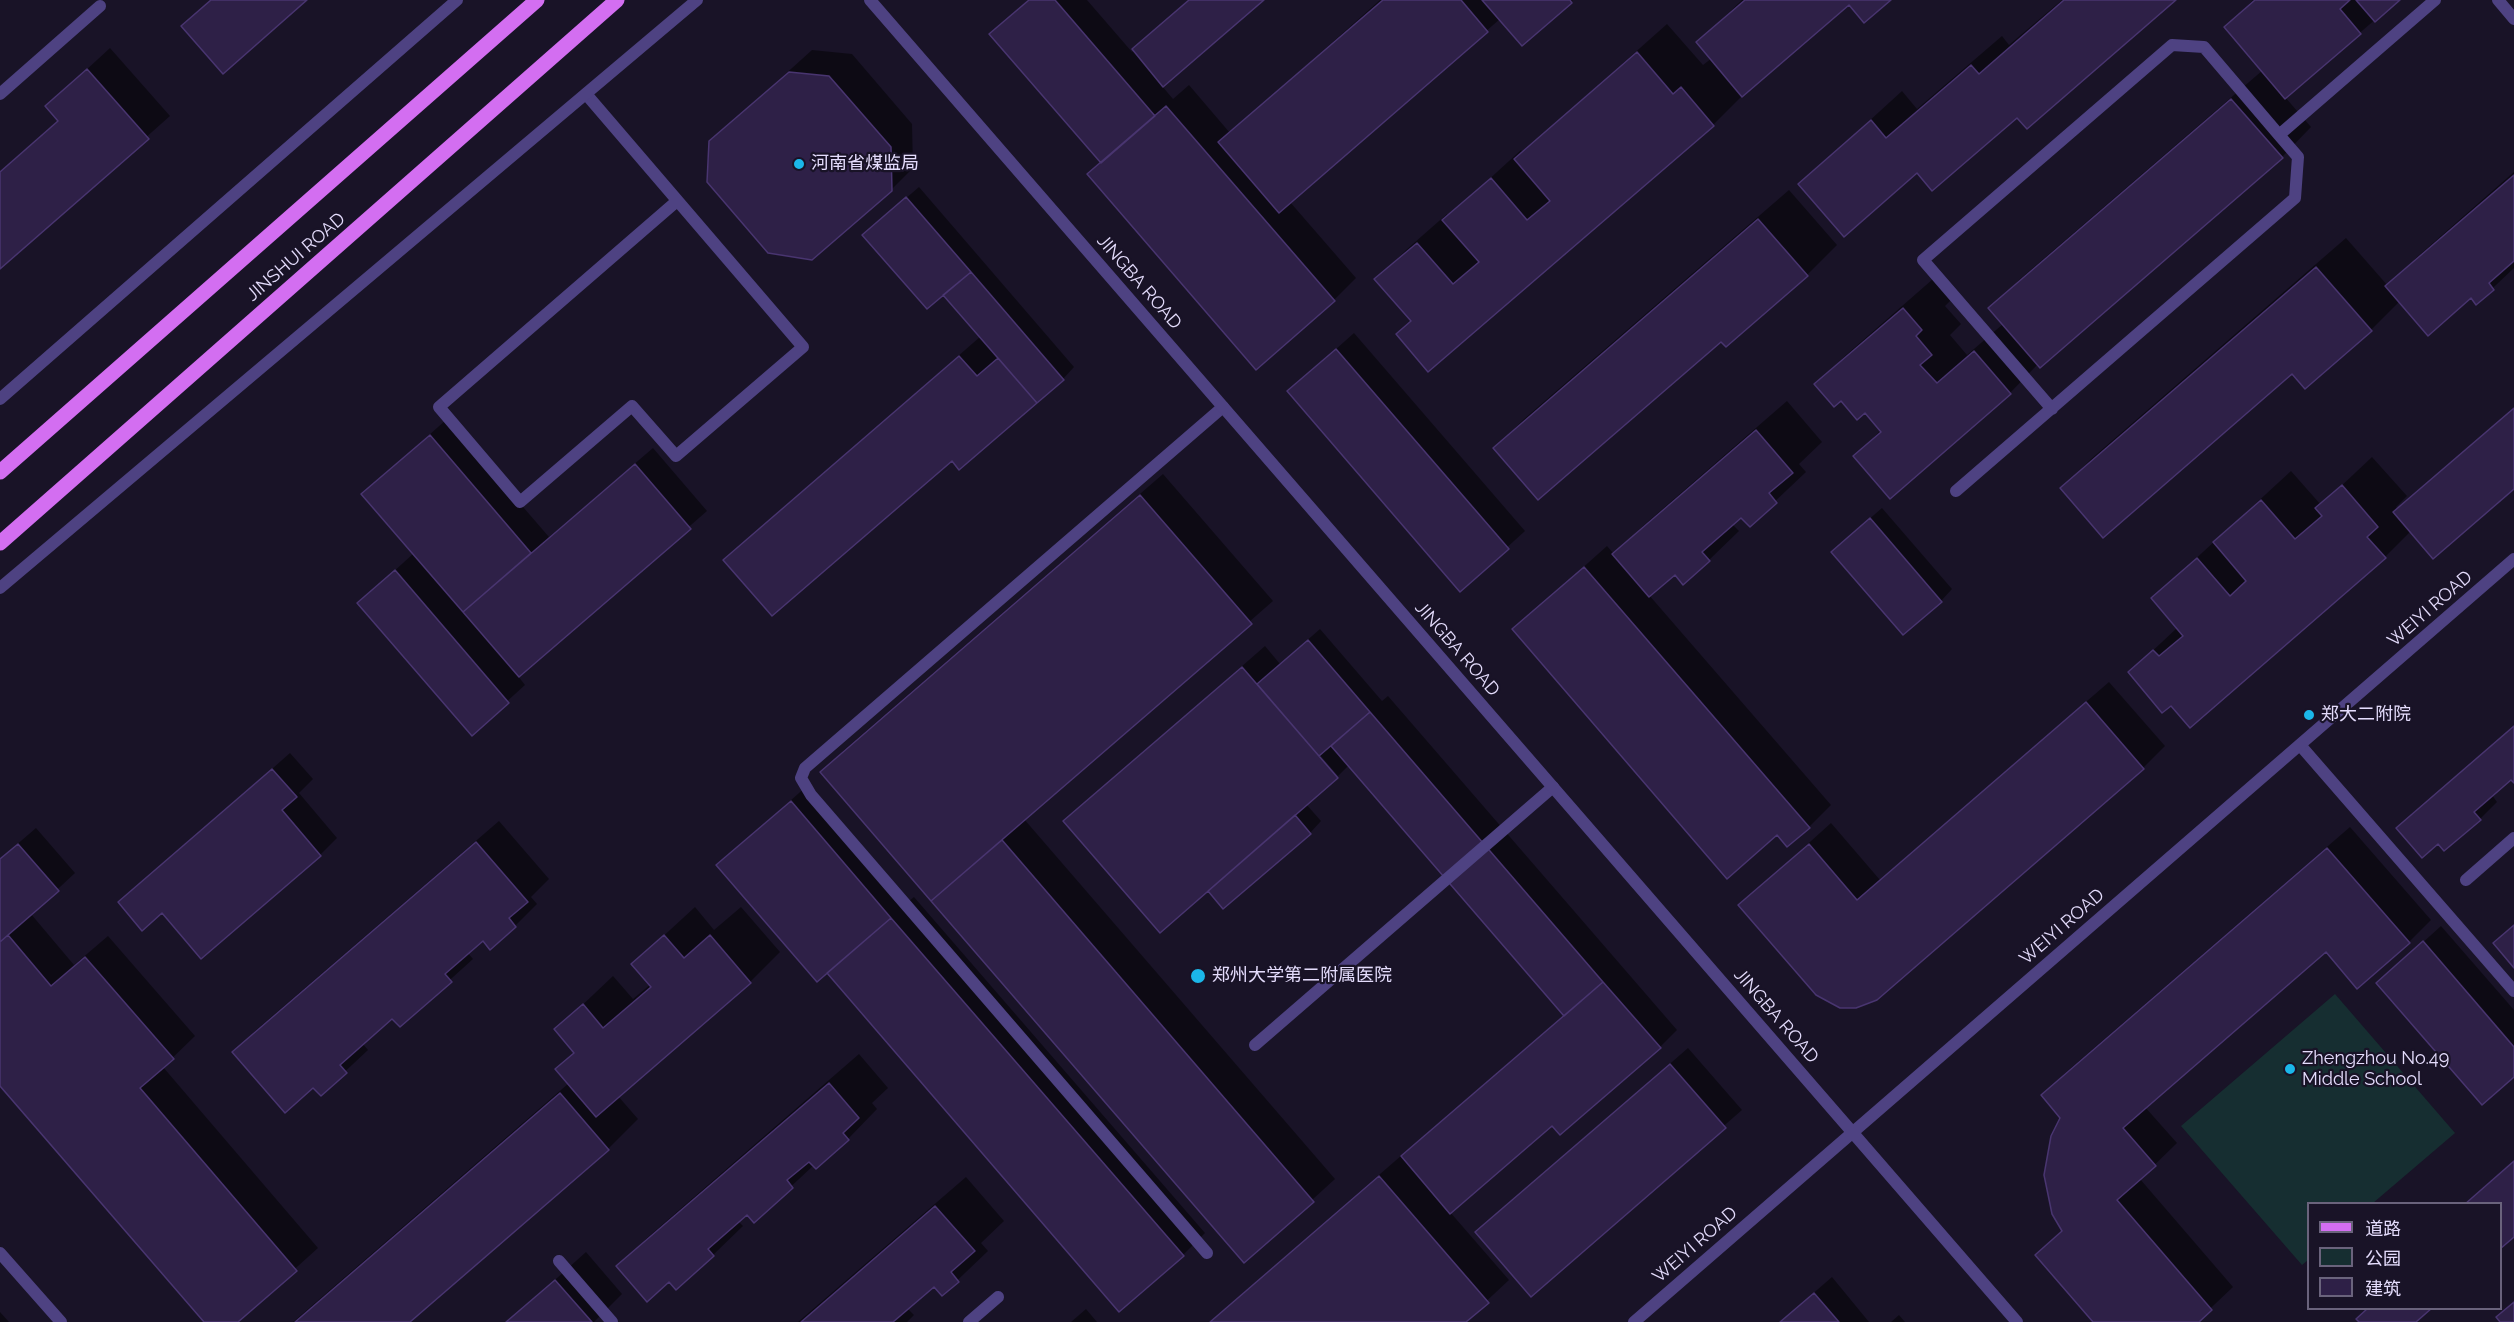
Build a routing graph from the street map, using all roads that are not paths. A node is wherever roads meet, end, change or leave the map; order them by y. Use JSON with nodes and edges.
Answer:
{"nodes":[{"id":1,"x":458,"y":0,"type":"edge"},
{"id":2,"x":537,"y":0,"type":"edge"},
{"id":3,"x":617,"y":0,"type":"edge"},
{"id":4,"x":697,"y":0,"type":"edge"},
{"id":5,"x":870,"y":0,"type":"edge"},
{"id":6,"x":2436,"y":0,"type":"edge"},
{"id":7,"x":2498,"y":0,"type":"edge"},
{"id":8,"x":99,"y":6,"type":"dead end"},
{"id":9,"x":2514,"y":19,"type":"edge"},
{"id":10,"x":0,"y":94,"type":"edge"},
{"id":11,"x":586,"y":94,"type":"junction"},
{"id":12,"x":2279,"y":135,"type":"junction"},
{"id":13,"x":677,"y":201,"type":"junction"},
{"id":14,"x":0,"y":399,"type":"edge"},
{"id":15,"x":1223,"y":407,"type":"junction"},
{"id":16,"x":2052,"y":409,"type":"junction"},
{"id":17,"x":0,"y":472,"type":"edge"},
{"id":18,"x":1956,"y":491,"type":"dead end"},
{"id":19,"x":0,"y":543,"type":"edge"},
{"id":20,"x":2514,"y":559,"type":"edge"},
{"id":21,"x":0,"y":588,"type":"edge"},
{"id":22,"x":2300,"y":745,"type":"junction"},
{"id":23,"x":1553,"y":787,"type":"junction"},
{"id":24,"x":2514,"y":838,"type":"edge"},
{"id":25,"x":2466,"y":880,"type":"dead end"},
{"id":26,"x":2514,"y":991,"type":"edge"},
{"id":27,"x":1255,"y":1045,"type":"dead end"},
{"id":28,"x":1853,"y":1132,"type":"junction"},
{"id":29,"x":0,"y":1253,"type":"edge"},
{"id":30,"x":1207,"y":1253,"type":"dead end"},
{"id":31,"x":559,"y":1261,"type":"dead end"},
{"id":32,"x":998,"y":1297,"type":"dead end"},
{"id":33,"x":60,"y":1322,"type":"edge"},
{"id":34,"x":612,"y":1322,"type":"edge"},
{"id":35,"x":969,"y":1322,"type":"edge"},
{"id":36,"x":1634,"y":1322,"type":"edge"},
{"id":37,"x":2018,"y":1322,"type":"edge"}],
"edges":[{"from":1,"to":14,"type":"street"},
{"from":2,"to":17,"type":"main road","name":"JINSHUI ROAD"},
{"from":3,"to":19,"type":"main road","name":"JINSHUI ROAD"},
{"from":4,"to":11,"type":"street"},
{"from":5,"to":15,"type":"street","name":"JINGBA ROAD"},
{"from":6,"to":12,"type":"street"},
{"from":7,"to":9,"type":"street"},
{"from":8,"to":10,"type":"street"},
{"from":11,"to":13,"type":"street"},
{"from":11,"to":21,"type":"street"},
{"from":12,"to":16,"type":"street"},
{"from":12,"to":16,"type":"street"},
{"from":13,"to":13,"type":"street"},
{"from":15,"to":23,"type":"street","name":"JINGBA ROAD"},
{"from":15,"to":30,"type":"street"},
{"from":16,"to":18,"type":"street"},
{"from":20,"to":22,"type":"street","name":"WEIYI ROAD"},
{"from":22,"to":26,"type":"street"},
{"from":22,"to":28,"type":"street","name":"WEIYI ROAD"},
{"from":23,"to":27,"type":"street"},
{"from":23,"to":28,"type":"street","name":"JINGBA ROAD"},
{"from":24,"to":25,"type":"street"},
{"from":28,"to":36,"type":"street","name":"WEIYI ROAD"},
{"from":28,"to":37,"type":"street","name":"JINGBA ROAD"},
{"from":29,"to":33,"type":"street"},
{"from":31,"to":34,"type":"street"},
{"from":32,"to":35,"type":"street"}]}
